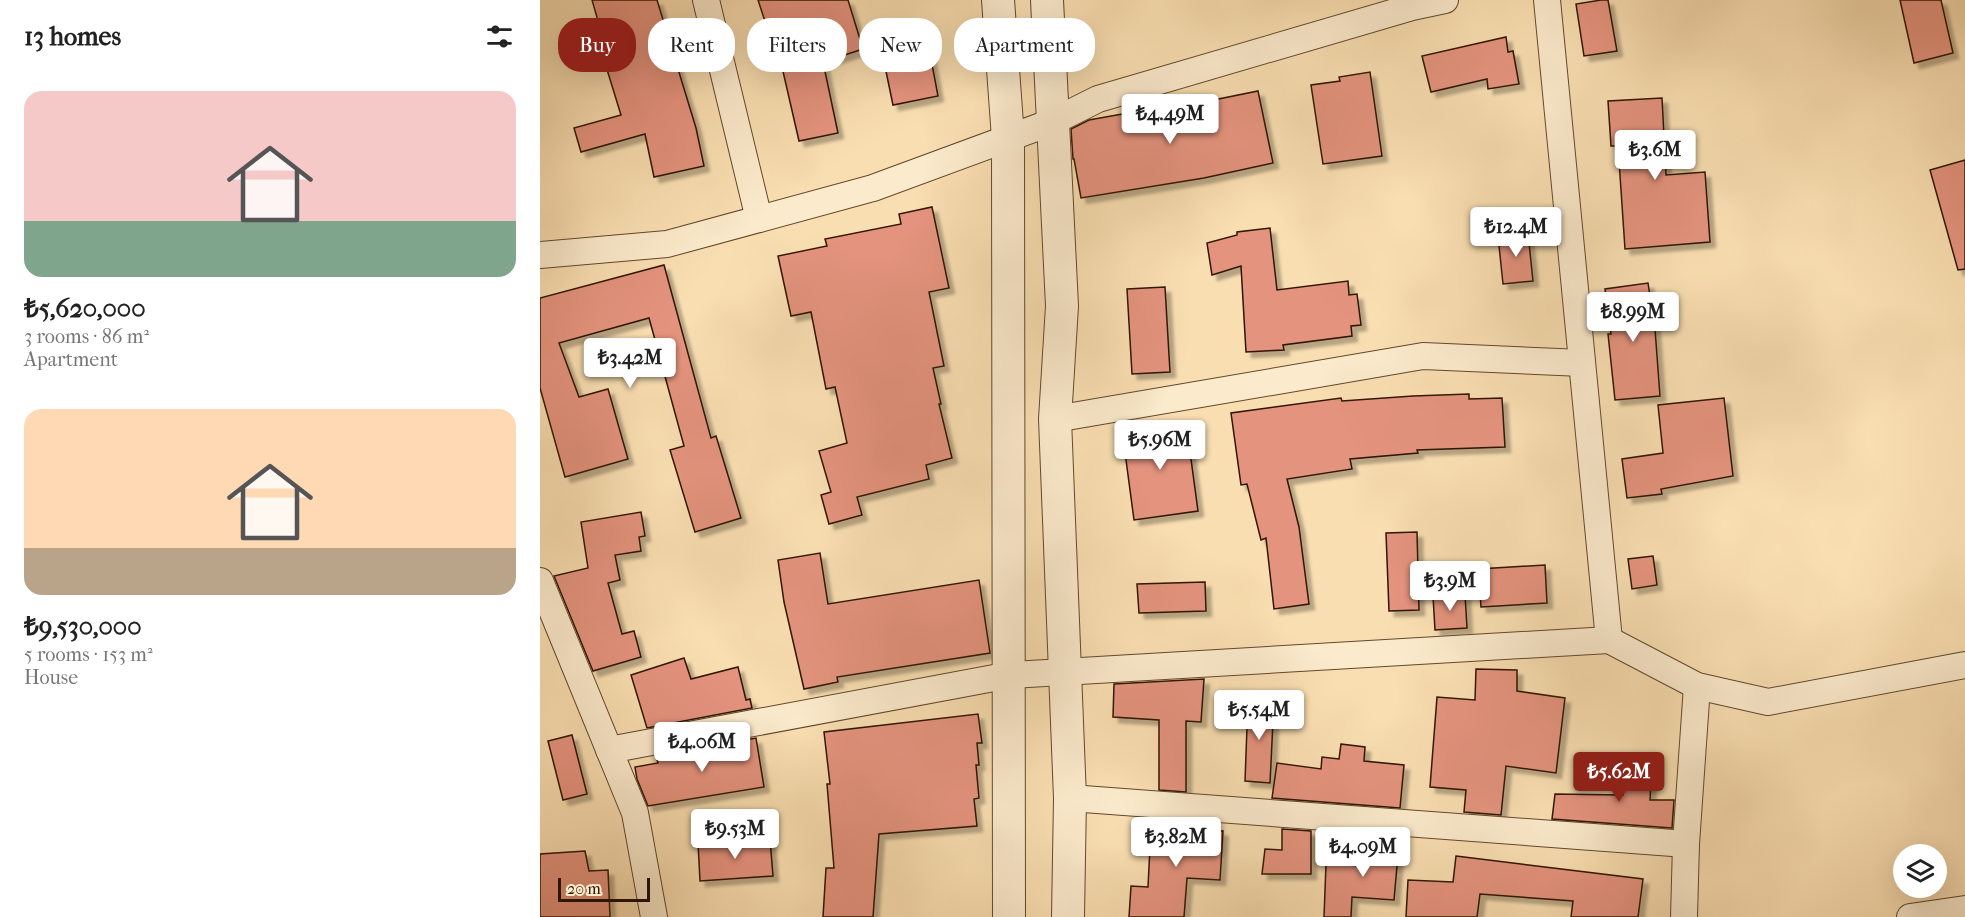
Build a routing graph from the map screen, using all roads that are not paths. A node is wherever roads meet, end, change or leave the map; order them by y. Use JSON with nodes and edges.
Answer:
{"nodes":[{"id":1,"x":706,"y":0,"type":"edge"},
{"id":2,"x":998,"y":0,"type":"edge"},
{"id":3,"x":1047,"y":0,"type":"edge"},
{"id":4,"x":1445,"y":0,"type":"edge"},
{"id":5,"x":1547,"y":0,"type":"edge"},
{"id":6,"x":1411,"y":3,"type":"edge"},
{"id":7,"x":1052,"y":123,"type":"junction"},
{"id":8,"x":1008,"y":138,"type":"junction"},
{"id":9,"x":759,"y":219,"type":"junction"},
{"id":10,"x":540,"y":255,"type":"edge"},
{"id":11,"x":1582,"y":363,"type":"junction"},
{"id":12,"x":1054,"y":419,"type":"junction"},
{"id":13,"x":540,"y":581,"type":"edge"},
{"id":14,"x":1609,"y":640,"type":"junction"},
{"id":15,"x":1965,"y":665,"type":"edge"},
{"id":16,"x":1065,"y":672,"type":"junction"},
{"id":17,"x":1010,"y":675,"type":"junction"},
{"id":18,"x":1697,"y":686,"type":"junction"},
{"id":19,"x":609,"y":750,"type":"junction"},
{"id":20,"x":1070,"y":798,"type":"junction"},
{"id":21,"x":1686,"y":844,"type":"junction"},
{"id":22,"x":1965,"y":909,"type":"edge"},
{"id":23,"x":654,"y":917,"type":"edge"},
{"id":24,"x":1009,"y":917,"type":"edge"},
{"id":25,"x":1068,"y":917,"type":"edge"},
{"id":26,"x":1684,"y":917,"type":"edge"},
{"id":27,"x":1910,"y":917,"type":"edge"}],
"edges":[{"from":1,"to":9,"type":"street"},
{"from":2,"to":8,"type":"street"},
{"from":3,"to":7,"type":"street"},
{"from":4,"to":6,"type":"street"},
{"from":5,"to":11,"type":"street"},
{"from":6,"to":7,"type":"street"},
{"from":7,"to":8,"type":"street"},
{"from":7,"to":12,"type":"street"},
{"from":8,"to":9,"type":"street"},
{"from":8,"to":17,"type":"street"},
{"from":9,"to":10,"type":"street"},
{"from":11,"to":12,"type":"street"},
{"from":11,"to":14,"type":"street"},
{"from":12,"to":16,"type":"street"},
{"from":13,"to":19,"type":"street"},
{"from":14,"to":16,"type":"street"},
{"from":14,"to":18,"type":"street"},
{"from":15,"to":18,"type":"street"},
{"from":16,"to":17,"type":"street"},
{"from":16,"to":20,"type":"street"},
{"from":17,"to":19,"type":"street"},
{"from":17,"to":24,"type":"street"},
{"from":18,"to":21,"type":"street"},
{"from":19,"to":23,"type":"street"},
{"from":20,"to":21,"type":"street"},
{"from":20,"to":25,"type":"street"},
{"from":21,"to":26,"type":"street"},
{"from":22,"to":27,"type":"street"}]}
